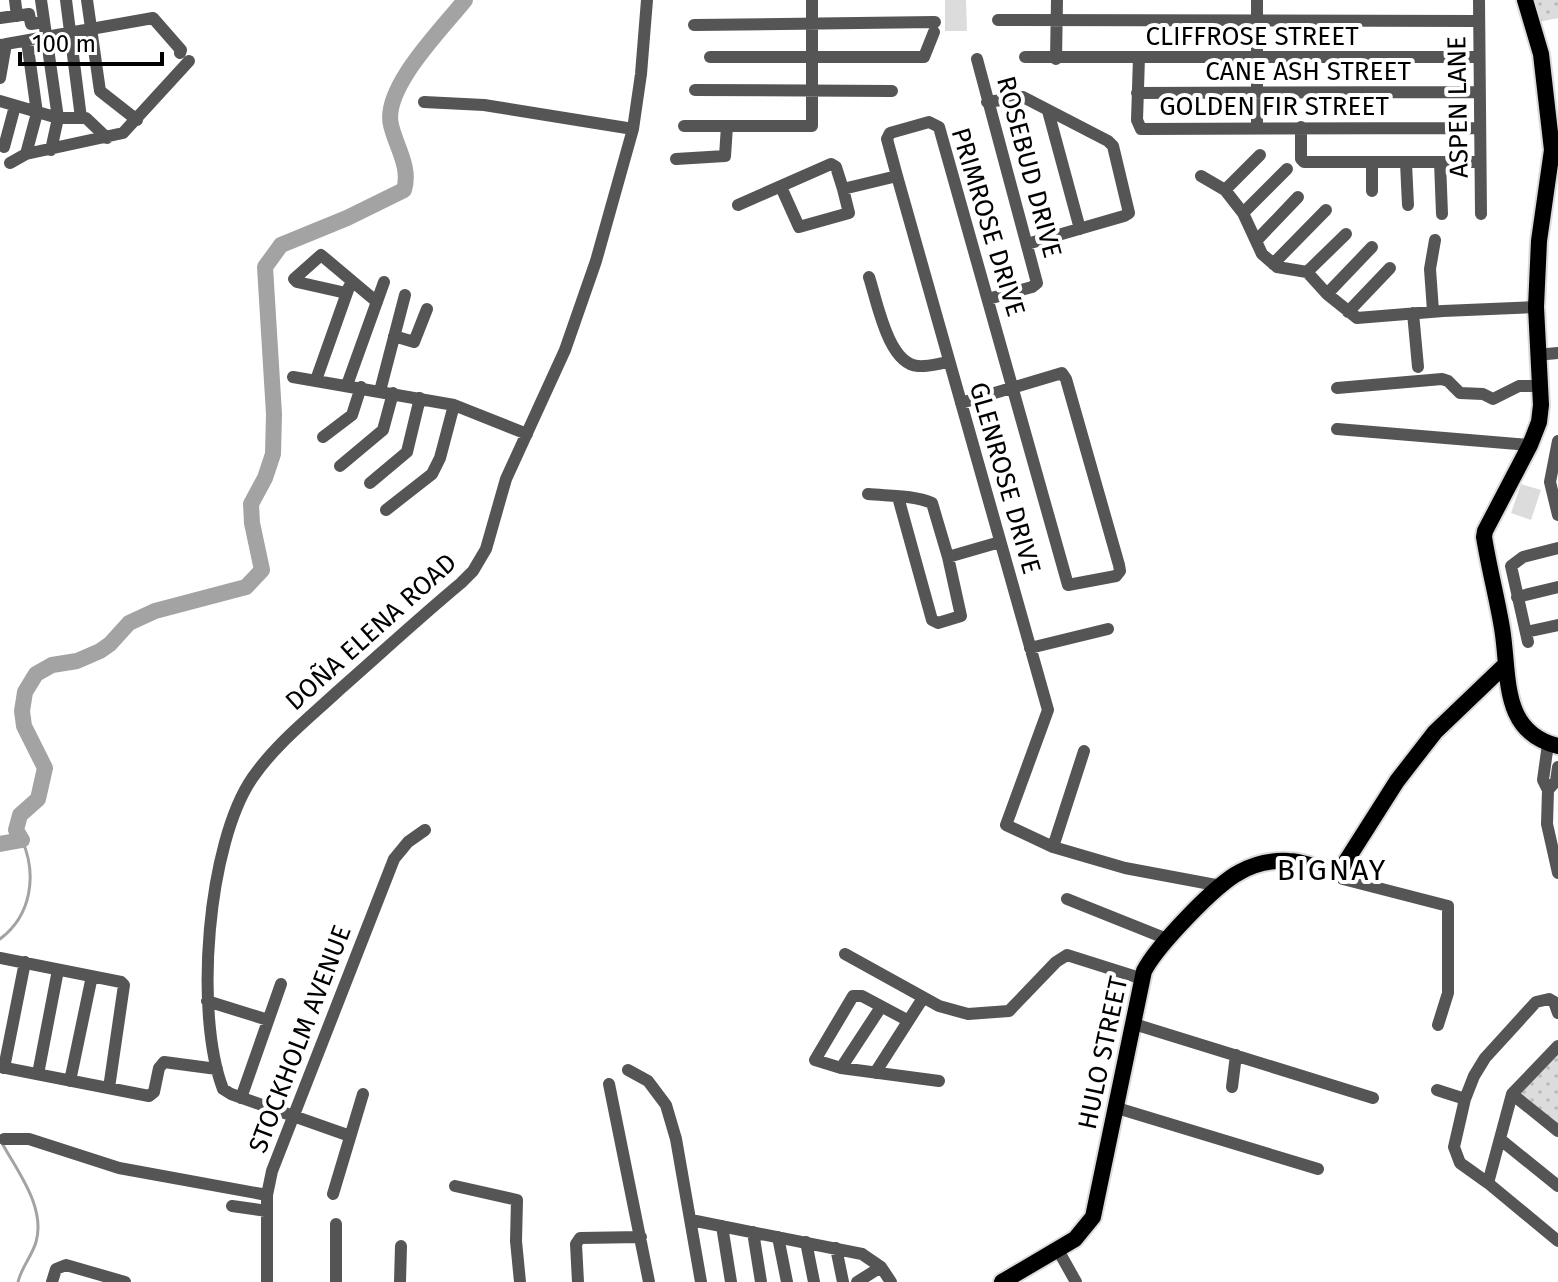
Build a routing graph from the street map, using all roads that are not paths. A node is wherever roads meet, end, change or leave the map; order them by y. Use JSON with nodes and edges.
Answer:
{"nodes":[{"id":1,"x":15,"y":0,"type":"edge"},
{"id":2,"x":41,"y":0,"type":"edge"},
{"id":3,"x":66,"y":0,"type":"edge"},
{"id":4,"x":87,"y":0,"type":"edge"},
{"id":5,"x":647,"y":0,"type":"edge"},
{"id":6,"x":812,"y":0,"type":"edge"},
{"id":7,"x":1057,"y":0,"type":"edge"},
{"id":8,"x":1257,"y":0,"type":"edge"},
{"id":9,"x":1479,"y":0,"type":"edge"},
{"id":10,"x":1525,"y":0,"type":"edge"},
{"id":11,"x":17,"y":16,"type":"junction"},
{"id":12,"x":0,"y":18,"type":"edge"},
{"id":13,"x":998,"y":20,"type":"dead end"},
{"id":14,"x":1257,"y":21,"type":"junction"},
{"id":15,"x":1479,"y":21,"type":"junction"},
{"id":16,"x":44,"y":22,"type":"junction"},
{"id":17,"x":1056,"y":22,"type":"junction"},
{"id":18,"x":812,"y":23,"type":"junction"},
{"id":19,"x":694,"y":25,"type":"dead end"},
{"id":20,"x":91,"y":28,"type":"junction"},
{"id":21,"x":71,"y":33,"type":"junction"},
{"id":22,"x":47,"y":38,"type":"junction"},
{"id":23,"x":27,"y":41,"type":"junction"},
{"id":24,"x":3,"y":44,"type":"edge"},
{"id":25,"x":812,"y":56,"type":"junction"},
{"id":26,"x":710,"y":57,"type":"dead end"},
{"id":27,"x":1025,"y":57,"type":"dead end"},
{"id":28,"x":1139,"y":57,"type":"junction"},
{"id":29,"x":1479,"y":57,"type":"junction"},
{"id":30,"x":1257,"y":58,"type":"junction"},
{"id":31,"x":977,"y":59,"type":"dead end"},
{"id":32,"x":1056,"y":59,"type":"junction"},
{"id":33,"x":0,"y":78,"type":"edge"},
{"id":34,"x":695,"y":90,"type":"dead end"},
{"id":35,"x":812,"y":91,"type":"junction"},
{"id":36,"x":892,"y":91,"type":"dead end"},
{"id":37,"x":1479,"y":92,"type":"junction"},
{"id":38,"x":1137,"y":93,"type":"junction"},
{"id":39,"x":1257,"y":93,"type":"junction"},
{"id":40,"x":0,"y":101,"type":"edge"},
{"id":41,"x":424,"y":102,"type":"dead end"},
{"id":42,"x":987,"y":102,"type":"junction"},
{"id":43,"x":15,"y":106,"type":"junction"},
{"id":44,"x":1048,"y":111,"type":"junction"},
{"id":45,"x":37,"y":113,"type":"junction"},
{"id":46,"x":58,"y":118,"type":"junction"},
{"id":47,"x":81,"y":118,"type":"junction"},
{"id":48,"x":137,"y":120,"type":"junction"},
{"id":49,"x":684,"y":126,"type":"dead end"},
{"id":50,"x":727,"y":126,"type":"junction"},
{"id":51,"x":1301,"y":127,"type":"junction"},
{"id":52,"x":1257,"y":128,"type":"junction"},
{"id":53,"x":1479,"y":128,"type":"junction"},
{"id":54,"x":633,"y":129,"type":"junction"},
{"id":55,"x":107,"y":138,"type":"junction"},
{"id":56,"x":887,"y":139,"type":"joint"},
{"id":57,"x":2,"y":146,"type":"edge"},
{"id":58,"x":51,"y":150,"type":"junction"},
{"id":59,"x":26,"y":154,"type":"junction"},
{"id":60,"x":1260,"y":155,"type":"dead end"},
{"id":61,"x":676,"y":159,"type":"dead end"},
{"id":62,"x":1440,"y":162,"type":"junction"},
{"id":63,"x":1480,"y":162,"type":"junction"},
{"id":64,"x":10,"y":163,"type":"dead end"},
{"id":65,"x":1372,"y":163,"type":"junction"},
{"id":66,"x":1406,"y":163,"type":"junction"},
{"id":67,"x":1287,"y":169,"type":"dead end"},
{"id":68,"x":897,"y":176,"type":"junction"},
{"id":69,"x":1201,"y":176,"type":"dead end"},
{"id":70,"x":781,"y":187,"type":"junction"},
{"id":71,"x":843,"y":189,"type":"junction"},
{"id":72,"x":1225,"y":190,"type":"junction"},
{"id":73,"x":1372,"y":191,"type":"dead end"},
{"id":74,"x":1298,"y":197,"type":"dead end"},
{"id":75,"x":738,"y":205,"type":"dead end"},
{"id":76,"x":1408,"y":205,"type":"dead end"},
{"id":77,"x":1326,"y":210,"type":"dead end"},
{"id":78,"x":1243,"y":213,"type":"junction"},
{"id":79,"x":1442,"y":214,"type":"dead end"},
{"id":80,"x":1481,"y":214,"type":"dead end"},
{"id":81,"x":1080,"y":229,"type":"junction"},
{"id":82,"x":1346,"y":234,"type":"dead end"},
{"id":83,"x":1435,"y":240,"type":"dead end"},
{"id":84,"x":1256,"y":241,"type":"junction"},
{"id":85,"x":1027,"y":244,"type":"junction"},
{"id":86,"x":1372,"y":247,"type":"dead end"},
{"id":87,"x":1273,"y":264,"type":"junction"},
{"id":88,"x":1390,"y":268,"type":"dead end"},
{"id":89,"x":1307,"y":272,"type":"junction"},
{"id":90,"x":869,"y":277,"type":"dead end"},
{"id":91,"x":351,"y":280,"type":"junction"},
{"id":92,"x":384,"y":282,"type":"dead end"},
{"id":93,"x":346,"y":293,"type":"junction"},
{"id":94,"x":1327,"y":294,"type":"junction"},
{"id":95,"x":405,"y":295,"type":"dead end"},
{"id":96,"x":988,"y":299,"type":"junction"},
{"id":97,"x":377,"y":302,"type":"junction"},
{"id":98,"x":1536,"y":307,"type":"junction"},
{"id":99,"x":427,"y":309,"type":"dead end"},
{"id":100,"x":1433,"y":311,"type":"junction"},
{"id":101,"x":1348,"y":312,"type":"junction"},
{"id":102,"x":1413,"y":313,"type":"junction"},
{"id":103,"x":394,"y":336,"type":"junction"},
{"id":104,"x":949,"y":362,"type":"junction"},
{"id":105,"x":1418,"y":367,"type":"dead end"},
{"id":106,"x":293,"y":377,"type":"dead end"},
{"id":107,"x":316,"y":380,"type":"junction"},
{"id":108,"x":347,"y":385,"type":"junction"},
{"id":109,"x":1013,"y":386,"type":"junction"},
{"id":110,"x":1541,"y":386,"type":"junction"},
{"id":111,"x":361,"y":387,"type":"junction"},
{"id":112,"x":1337,"y":388,"type":"dead end"},
{"id":113,"x":386,"y":392,"type":"junction"},
{"id":114,"x":420,"y":398,"type":"junction"},
{"id":115,"x":961,"y":403,"type":"junction"},
{"id":116,"x":454,"y":405,"type":"junction"},
{"id":117,"x":1337,"y":429,"type":"dead end"},
{"id":118,"x":527,"y":434,"type":"junction"},
{"id":119,"x":323,"y":437,"type":"dead end"},
{"id":120,"x":1558,"y":441,"type":"edge"},
{"id":121,"x":1530,"y":445,"type":"junction"},
{"id":122,"x":340,"y":466,"type":"dead end"},
{"id":123,"x":1554,"y":481,"type":"edge"},
{"id":124,"x":370,"y":483,"type":"dead end"},
{"id":125,"x":868,"y":494,"type":"dead end"},
{"id":126,"x":898,"y":497,"type":"junction"},
{"id":127,"x":386,"y":510,"type":"dead end"},
{"id":128,"x":1558,"y":515,"type":"edge"},
{"id":129,"x":1000,"y":542,"type":"junction"},
{"id":130,"x":1558,"y":548,"type":"edge"},
{"id":131,"x":948,"y":557,"type":"junction"},
{"id":132,"x":1558,"y":587,"type":"edge"},
{"id":133,"x":1517,"y":597,"type":"junction"},
{"id":134,"x":1558,"y":625,"type":"edge"},
{"id":135,"x":1108,"y":629,"type":"dead end"},
{"id":136,"x":1030,"y":648,"type":"junction"},
{"id":137,"x":1505,"y":665,"type":"junction"},
{"id":138,"x":1553,"y":745,"type":"edge"},
{"id":139,"x":1084,"y":751,"type":"dead end"},
{"id":140,"x":1558,"y":767,"type":"edge"},
{"id":141,"x":1548,"y":790,"type":"junction"},
{"id":142,"x":425,"y":830,"type":"dead end"},
{"id":143,"x":1053,"y":847,"type":"junction"},
{"id":144,"x":1332,"y":870,"type":"junction"},
{"id":145,"x":1558,"y":873,"type":"edge"},
{"id":146,"x":1221,"y":886,"type":"junction"},
{"id":147,"x":1067,"y":899,"type":"dead end"},
{"id":148,"x":1167,"y":939,"type":"junction"},
{"id":149,"x":845,"y":954,"type":"dead end"},
{"id":150,"x":0,"y":958,"type":"edge"},
{"id":151,"x":25,"y":962,"type":"junction"},
{"id":152,"x":58,"y":970,"type":"junction"},
{"id":153,"x":92,"y":976,"type":"junction"},
{"id":154,"x":1143,"y":979,"type":"junction"},
{"id":155,"x":281,"y":984,"type":"dead end"},
{"id":156,"x":923,"y":998,"type":"junction"},
{"id":157,"x":207,"y":1001,"type":"junction"},
{"id":158,"x":881,"y":1007,"type":"junction"},
{"id":159,"x":1558,"y":1013,"type":"edge"},
{"id":160,"x":268,"y":1020,"type":"junction"},
{"id":161,"x":907,"y":1020,"type":"junction"},
{"id":162,"x":1134,"y":1024,"type":"junction"},
{"id":163,"x":1438,"y":1025,"type":"dead end"},
{"id":164,"x":1558,"y":1046,"type":"edge"},
{"id":165,"x":1236,"y":1055,"type":"junction"},
{"id":166,"x":2,"y":1067,"type":"edge"},
{"id":167,"x":841,"y":1068,"type":"junction"},
{"id":168,"x":217,"y":1069,"type":"junction"},
{"id":169,"x":628,"y":1070,"type":"dead end"},
{"id":170,"x":875,"y":1073,"type":"junction"},
{"id":171,"x":38,"y":1074,"type":"junction"},
{"id":172,"x":70,"y":1081,"type":"junction"},
{"id":173,"x":939,"y":1081,"type":"dead end"},
{"id":174,"x":609,"y":1084,"type":"dead end"},
{"id":175,"x":1232,"y":1087,"type":"dead end"},
{"id":176,"x":109,"y":1088,"type":"junction"},
{"id":177,"x":1437,"y":1090,"type":"dead end"},
{"id":178,"x":363,"y":1094,"type":"dead end"},
{"id":179,"x":1512,"y":1094,"type":"junction"},
{"id":180,"x":241,"y":1098,"type":"junction"},
{"id":181,"x":1373,"y":1098,"type":"dead end"},
{"id":182,"x":1465,"y":1099,"type":"junction"},
{"id":183,"x":1117,"y":1108,"type":"junction"},
{"id":184,"x":295,"y":1116,"type":"junction"},
{"id":185,"x":1558,"y":1131,"type":"edge"},
{"id":186,"x":350,"y":1136,"type":"junction"},
{"id":187,"x":4,"y":1139,"type":"dead end"},
{"id":188,"x":1501,"y":1140,"type":"junction"},
{"id":189,"x":1318,"y":1169,"type":"dead end"},
{"id":190,"x":1488,"y":1183,"type":"junction"},
{"id":191,"x":455,"y":1186,"type":"dead end"},
{"id":192,"x":1558,"y":1186,"type":"edge"},
{"id":193,"x":333,"y":1194,"type":"dead end"},
{"id":194,"x":267,"y":1195,"type":"junction"},
{"id":195,"x":232,"y":1206,"type":"dead end"},
{"id":196,"x":267,"y":1211,"type":"junction"},
{"id":197,"x":691,"y":1220,"type":"junction"},
{"id":198,"x":336,"y":1224,"type":"dead end"},
{"id":199,"x":722,"y":1226,"type":"junction"},
{"id":200,"x":753,"y":1232,"type":"junction"},
{"id":201,"x":641,"y":1237,"type":"junction"},
{"id":202,"x":778,"y":1237,"type":"junction"},
{"id":203,"x":1558,"y":1241,"type":"edge"},
{"id":204,"x":806,"y":1242,"type":"junction"},
{"id":205,"x":401,"y":1246,"type":"dead end"},
{"id":206,"x":836,"y":1248,"type":"junction"},
{"id":207,"x":1058,"y":1250,"type":"junction"},
{"id":208,"x":881,"y":1267,"type":"junction"},
{"id":209,"x":54,"y":1276,"type":"edge"},
{"id":210,"x":125,"y":1282,"type":"edge"},
{"id":211,"x":267,"y":1282,"type":"edge"},
{"id":212,"x":336,"y":1282,"type":"edge"},
{"id":213,"x":400,"y":1282,"type":"edge"},
{"id":214,"x":520,"y":1282,"type":"edge"},
{"id":215,"x":578,"y":1282,"type":"edge"},
{"id":216,"x":649,"y":1282,"type":"edge"},
{"id":217,"x":701,"y":1282,"type":"edge"},
{"id":218,"x":731,"y":1282,"type":"edge"},
{"id":219,"x":761,"y":1282,"type":"edge"},
{"id":220,"x":787,"y":1282,"type":"edge"},
{"id":221,"x":814,"y":1282,"type":"edge"},
{"id":222,"x":843,"y":1282,"type":"edge"},
{"id":223,"x":857,"y":1282,"type":"edge"},
{"id":224,"x":891,"y":1282,"type":"edge"},
{"id":225,"x":1002,"y":1282,"type":"edge"},
{"id":226,"x":1076,"y":1282,"type":"edge"}],
"edges":[{"from":1,"to":11,"type":"street"},
{"from":2,"to":16,"type":"street"},
{"from":3,"to":21,"type":"street"},
{"from":4,"to":20,"type":"street"},
{"from":5,"to":54,"type":"street","name":"DOÑA ELENA ROAD"},
{"from":6,"to":18,"type":"street"},
{"from":7,"to":17,"type":"street"},
{"from":8,"to":14,"type":"street"},
{"from":9,"to":15,"type":"street","name":"ASPEN LANE"},
{"from":10,"to":98,"type":"main road"},
{"from":11,"to":12,"type":"street"},
{"from":11,"to":16,"type":"street"},
{"from":13,"to":17,"type":"street"},
{"from":14,"to":15,"type":"street"},
{"from":14,"to":17,"type":"street"},
{"from":14,"to":30,"type":"street"},
{"from":15,"to":29,"type":"street","name":"ASPEN LANE"},
{"from":16,"to":22,"type":"street"},
{"from":17,"to":32,"type":"street"},
{"from":18,"to":19,"type":"street"},
{"from":18,"to":25,"type":"street"},
{"from":18,"to":25,"type":"street"},
{"from":20,"to":21,"type":"street"},
{"from":20,"to":48,"type":"street"},
{"from":20,"to":48,"type":"street"},
{"from":21,"to":22,"type":"street"},
{"from":21,"to":47,"type":"street"},
{"from":22,"to":23,"type":"street"},
{"from":22,"to":46,"type":"street"},
{"from":23,"to":24,"type":"street"},
{"from":23,"to":45,"type":"street"},
{"from":24,"to":33,"type":"street"},
{"from":25,"to":26,"type":"street"},
{"from":25,"to":35,"type":"street"},
{"from":27,"to":32,"type":"street","name":"CLIFFROSE STREET"},
{"from":28,"to":30,"type":"street","name":"CLIFFROSE STREET"},
{"from":28,"to":32,"type":"street","name":"CLIFFROSE STREET"},
{"from":28,"to":38,"type":"street","name":"GOLDEN FIR STREET"},
{"from":29,"to":30,"type":"street","name":"CLIFFROSE STREET"},
{"from":29,"to":37,"type":"street","name":"ASPEN LANE"},
{"from":30,"to":39,"type":"street"},
{"from":31,"to":42,"type":"street","name":"ROSEBUD DRIVE"},
{"from":34,"to":35,"type":"street"},
{"from":35,"to":36,"type":"street"},
{"from":35,"to":50,"type":"street"},
{"from":37,"to":39,"type":"street","name":"CANE ASH STREET"},
{"from":37,"to":53,"type":"street","name":"ASPEN LANE"},
{"from":38,"to":39,"type":"street","name":"CANE ASH STREET"},
{"from":38,"to":52,"type":"street","name":"GOLDEN FIR STREET"},
{"from":39,"to":52,"type":"street"},
{"from":40,"to":43,"type":"street"},
{"from":41,"to":54,"type":"street"},
{"from":42,"to":44,"type":"street"},
{"from":42,"to":85,"type":"street","name":"ROSEBUD DRIVE"},
{"from":43,"to":45,"type":"street"},
{"from":43,"to":57,"type":"street"},
{"from":44,"to":81,"type":"street"},
{"from":44,"to":81,"type":"street"},
{"from":45,"to":46,"type":"street"},
{"from":45,"to":59,"type":"street"},
{"from":46,"to":47,"type":"street"},
{"from":46,"to":58,"type":"street"},
{"from":47,"to":55,"type":"street"},
{"from":48,"to":55,"type":"street"},
{"from":49,"to":50,"type":"street"},
{"from":50,"to":61,"type":"street"},
{"from":51,"to":52,"type":"street","name":"GOLDEN FIR STREET"},
{"from":51,"to":53,"type":"street","name":"GOLDEN FIR STREET"},
{"from":51,"to":65,"type":"street"},
{"from":53,"to":63,"type":"street","name":"ASPEN LANE"},
{"from":54,"to":118,"type":"street","name":"DOÑA ELENA ROAD"},
{"from":55,"to":58,"type":"street"},
{"from":56,"to":68,"type":"street","name":"GLENROSE DRIVE"},
{"from":56,"to":96,"type":"street","name":"PRIMROSE DRIVE"},
{"from":57,"to":59,"type":"street"},
{"from":58,"to":59,"type":"street"},
{"from":59,"to":64,"type":"street"},
{"from":60,"to":72,"type":"street"},
{"from":62,"to":63,"type":"street"},
{"from":62,"to":66,"type":"street"},
{"from":62,"to":79,"type":"street"},
{"from":63,"to":80,"type":"street","name":"ASPEN LANE"},
{"from":65,"to":66,"type":"street"},
{"from":65,"to":73,"type":"street"},
{"from":66,"to":76,"type":"street"},
{"from":67,"to":78,"type":"street"},
{"from":68,"to":71,"type":"street"},
{"from":68,"to":104,"type":"street","name":"GLENROSE DRIVE"},
{"from":69,"to":72,"type":"street"},
{"from":70,"to":71,"type":"street"},
{"from":70,"to":71,"type":"street"},
{"from":70,"to":75,"type":"street"},
{"from":72,"to":78,"type":"street"},
{"from":74,"to":84,"type":"street"},
{"from":77,"to":87,"type":"street"},
{"from":78,"to":84,"type":"street"},
{"from":81,"to":85,"type":"street"},
{"from":82,"to":89,"type":"street"},
{"from":83,"to":100,"type":"street"},
{"from":84,"to":87,"type":"street"},
{"from":85,"to":96,"type":"street","name":"ROSEBUD DRIVE"},
{"from":86,"to":94,"type":"street"},
{"from":87,"to":89,"type":"street"},
{"from":88,"to":101,"type":"street"},
{"from":89,"to":94,"type":"street"},
{"from":90,"to":104,"type":"street"},
{"from":91,"to":93,"type":"street"},
{"from":91,"to":93,"type":"street"},
{"from":91,"to":97,"type":"street"},
{"from":92,"to":97,"type":"street"},
{"from":93,"to":107,"type":"street"},
{"from":94,"to":101,"type":"street"},
{"from":95,"to":103,"type":"street"},
{"from":96,"to":109,"type":"street","name":"PRIMROSE DRIVE"},
{"from":97,"to":108,"type":"street"},
{"from":98,"to":100,"type":"street"},
{"from":98,"to":110,"type":"main road"},
{"from":99,"to":103,"type":"street"},
{"from":100,"to":102,"type":"street"},
{"from":101,"to":102,"type":"street"},
{"from":102,"to":105,"type":"street"},
{"from":103,"to":113,"type":"street"},
{"from":104,"to":115,"type":"street","name":"GLENROSE DRIVE"},
{"from":106,"to":107,"type":"street"},
{"from":107,"to":108,"type":"street"},
{"from":108,"to":111,"type":"street"},
{"from":109,"to":109,"type":"street","name":"PRIMROSE DRIVE"},
{"from":109,"to":115,"type":"street"},
{"from":110,"to":112,"type":"street"},
{"from":110,"to":121,"type":"main road"},
{"from":111,"to":113,"type":"street"},
{"from":111,"to":119,"type":"street"},
{"from":113,"to":114,"type":"street"},
{"from":113,"to":122,"type":"street"},
{"from":114,"to":116,"type":"street"},
{"from":114,"to":124,"type":"street"},
{"from":115,"to":129,"type":"street","name":"GLENROSE DRIVE"},
{"from":116,"to":118,"type":"street"},
{"from":116,"to":127,"type":"street"},
{"from":117,"to":121,"type":"street"},
{"from":118,"to":157,"type":"street","name":"DOÑA ELENA ROAD"},
{"from":120,"to":123,"type":"street"},
{"from":121,"to":137,"type":"main road"},
{"from":123,"to":128,"type":"street"},
{"from":125,"to":126,"type":"street"},
{"from":126,"to":131,"type":"street"},
{"from":126,"to":131,"type":"street"},
{"from":129,"to":131,"type":"street"},
{"from":129,"to":136,"type":"street","name":"GLENROSE DRIVE"},
{"from":130,"to":133,"type":"street"},
{"from":132,"to":133,"type":"street"},
{"from":133,"to":134,"type":"street"},
{"from":135,"to":136,"type":"street"},
{"from":136,"to":143,"type":"street","name":"GLENROSE DRIVE"},
{"from":137,"to":138,"type":"main road"},
{"from":137,"to":144,"type":"main road"},
{"from":138,"to":141,"type":"street"},
{"from":139,"to":143,"type":"street"},
{"from":140,"to":141,"type":"street"},
{"from":141,"to":145,"type":"street"},
{"from":142,"to":184,"type":"street","name":"STOCKHOLM AVENUE"},
{"from":143,"to":146,"type":"street"},
{"from":144,"to":146,"type":"main road","name":"HULO STREET"},
{"from":144,"to":163,"type":"street"},
{"from":146,"to":148,"type":"main road","name":"HULO STREET"},
{"from":147,"to":148,"type":"street"},
{"from":148,"to":154,"type":"main road","name":"HULO STREET"},
{"from":149,"to":156,"type":"street"},
{"from":150,"to":151,"type":"street"},
{"from":151,"to":152,"type":"street"},
{"from":151,"to":166,"type":"street"},
{"from":152,"to":153,"type":"street"},
{"from":152,"to":171,"type":"street"},
{"from":153,"to":172,"type":"street"},
{"from":153,"to":176,"type":"street"},
{"from":154,"to":156,"type":"street"},
{"from":154,"to":162,"type":"main road","name":"HULO STREET"},
{"from":155,"to":160,"type":"street"},
{"from":156,"to":161,"type":"street"},
{"from":157,"to":160,"type":"street"},
{"from":157,"to":168,"type":"street","name":"DOÑA ELENA ROAD"},
{"from":158,"to":161,"type":"street"},
{"from":158,"to":167,"type":"street"},
{"from":158,"to":167,"type":"street"},
{"from":159,"to":182,"type":"street"},
{"from":160,"to":180,"type":"street"},
{"from":161,"to":170,"type":"street"},
{"from":162,"to":165,"type":"street"},
{"from":162,"to":183,"type":"main road","name":"HULO STREET"},
{"from":164,"to":179,"type":"street"},
{"from":165,"to":175,"type":"street"},
{"from":165,"to":181,"type":"street"},
{"from":166,"to":171,"type":"street"},
{"from":167,"to":170,"type":"street"},
{"from":168,"to":176,"type":"street"},
{"from":168,"to":180,"type":"street"},
{"from":169,"to":197,"type":"street"},
{"from":170,"to":173,"type":"street"},
{"from":171,"to":172,"type":"street"},
{"from":172,"to":176,"type":"street"},
{"from":174,"to":201,"type":"street"},
{"from":177,"to":182,"type":"street"},
{"from":178,"to":186,"type":"street"},
{"from":179,"to":185,"type":"street"},
{"from":179,"to":188,"type":"street"},
{"from":180,"to":184,"type":"street"},
{"from":182,"to":190,"type":"street"},
{"from":183,"to":189,"type":"street"},
{"from":183,"to":207,"type":"main road","name":"HULO STREET"},
{"from":184,"to":186,"type":"street"},
{"from":184,"to":194,"type":"street","name":"STOCKHOLM AVENUE"},
{"from":186,"to":193,"type":"street"},
{"from":187,"to":194,"type":"street"},
{"from":188,"to":190,"type":"street"},
{"from":188,"to":192,"type":"street"},
{"from":190,"to":203,"type":"street"},
{"from":191,"to":214,"type":"street"},
{"from":194,"to":196,"type":"street","name":"STOCKHOLM AVENUE"},
{"from":195,"to":196,"type":"street"},
{"from":196,"to":211,"type":"street","name":"STOCKHOLM AVENUE"},
{"from":197,"to":199,"type":"street"},
{"from":197,"to":217,"type":"street"},
{"from":198,"to":212,"type":"street"},
{"from":199,"to":200,"type":"street"},
{"from":199,"to":218,"type":"street"},
{"from":200,"to":202,"type":"street"},
{"from":200,"to":219,"type":"street"},
{"from":201,"to":215,"type":"street"},
{"from":201,"to":216,"type":"street"},
{"from":202,"to":204,"type":"street"},
{"from":202,"to":220,"type":"street"},
{"from":204,"to":206,"type":"street"},
{"from":204,"to":221,"type":"street"},
{"from":205,"to":213,"type":"street"},
{"from":206,"to":208,"type":"street"},
{"from":206,"to":222,"type":"street"},
{"from":207,"to":225,"type":"main road","name":"HULO STREET"},
{"from":207,"to":226,"type":"street"},
{"from":208,"to":223,"type":"street"},
{"from":208,"to":224,"type":"street"},
{"from":209,"to":210,"type":"street"}]}
